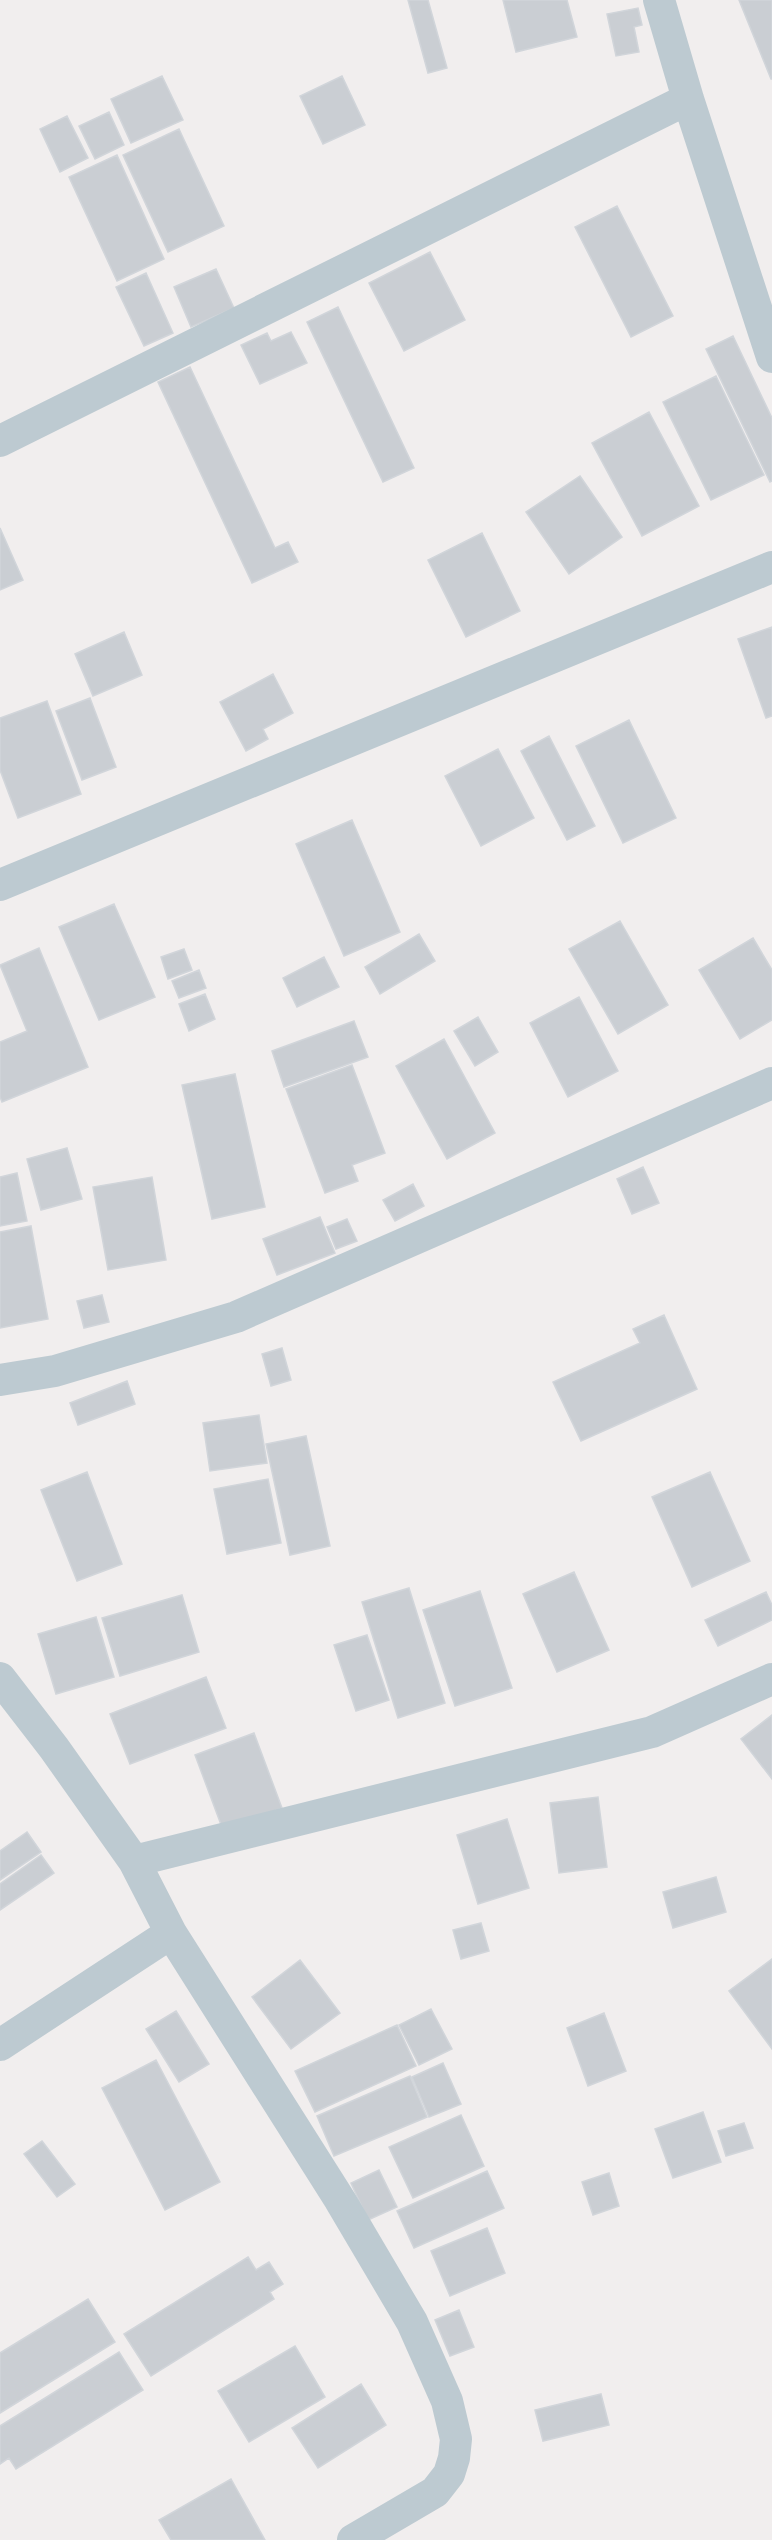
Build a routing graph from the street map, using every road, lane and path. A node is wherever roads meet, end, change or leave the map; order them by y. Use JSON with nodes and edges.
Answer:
{"nodes":[{"id":1,"x":659,"y":0,"type":"edge"},
{"id":2,"x":688,"y":99,"type":"junction"},
{"id":3,"x":772,"y":357,"type":"edge"},
{"id":4,"x":0,"y":441,"type":"edge"},
{"id":5,"x":772,"y":567,"type":"edge"},
{"id":6,"x":0,"y":885,"type":"edge"},
{"id":7,"x":772,"y":1083,"type":"edge"},
{"id":8,"x":0,"y":1380,"type":"edge"},
{"id":9,"x":0,"y":1678,"type":"edge"},
{"id":10,"x":772,"y":1679,"type":"edge"},
{"id":11,"x":134,"y":1861,"type":"junction"},
{"id":12,"x":171,"y":1933,"type":"junction"},
{"id":13,"x":0,"y":2046,"type":"edge"},
{"id":14,"x":353,"y":2540,"type":"edge"}],
"edges":[{"from":1,"to":2,"type":"street"},
{"from":2,"to":3,"type":"street"},
{"from":2,"to":4,"type":"street"},
{"from":5,"to":6,"type":"street"},
{"from":7,"to":8,"type":"street"},
{"from":9,"to":11,"type":"street"},
{"from":10,"to":11,"type":"street"},
{"from":11,"to":12,"type":"street"},
{"from":12,"to":13,"type":"street"},
{"from":12,"to":14,"type":"street"}]}
